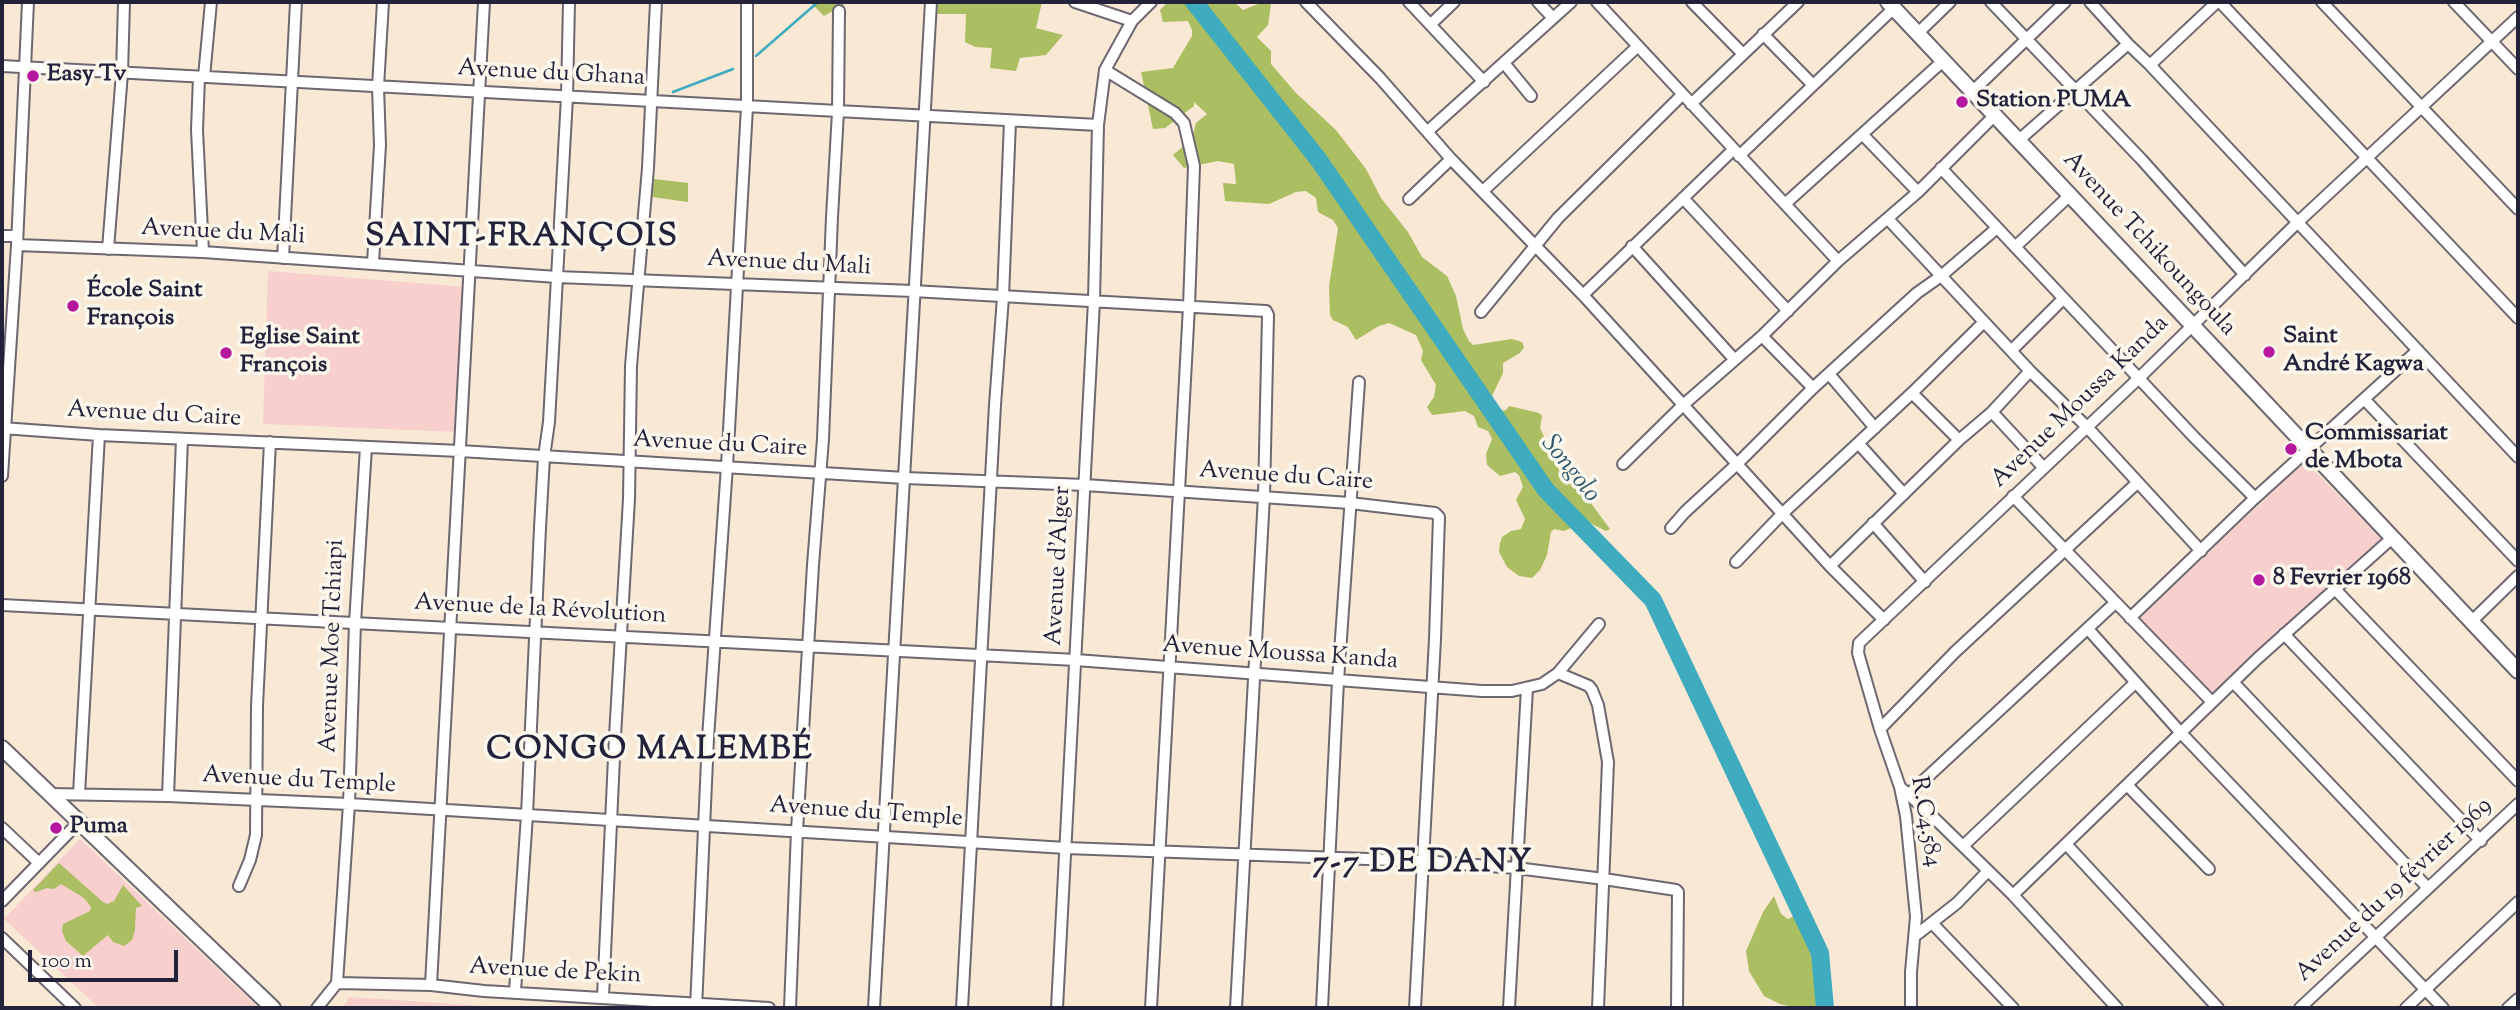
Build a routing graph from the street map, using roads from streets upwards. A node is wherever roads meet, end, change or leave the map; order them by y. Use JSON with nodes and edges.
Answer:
{"nodes":[{"id":1,"x":27,"y":2,"type":"edge"},
{"id":2,"x":124,"y":2,"type":"edge"},
{"id":3,"x":211,"y":2,"type":"edge"},
{"id":4,"x":296,"y":2,"type":"edge"},
{"id":5,"x":383,"y":2,"type":"edge"},
{"id":6,"x":484,"y":2,"type":"edge"},
{"id":7,"x":569,"y":2,"type":"edge"},
{"id":8,"x":656,"y":2,"type":"edge"},
{"id":9,"x":747,"y":2,"type":"edge"},
{"id":10,"x":930,"y":2,"type":"edge"},
{"id":11,"x":1074,"y":2,"type":"edge"},
{"id":12,"x":1151,"y":2,"type":"edge"},
{"id":13,"x":1306,"y":2,"type":"edge"},
{"id":14,"x":1409,"y":2,"type":"edge"},
{"id":15,"x":1454,"y":2,"type":"edge"},
{"id":16,"x":1538,"y":2,"type":"edge"},
{"id":17,"x":1571,"y":2,"type":"edge"},
{"id":18,"x":1597,"y":2,"type":"edge"},
{"id":19,"x":1692,"y":2,"type":"edge"},
{"id":20,"x":1950,"y":2,"type":"edge"},
{"id":21,"x":1991,"y":2,"type":"edge"},
{"id":22,"x":2065,"y":2,"type":"edge"},
{"id":23,"x":2090,"y":2,"type":"edge"},
{"id":24,"x":2218,"y":2,"type":"edge"},
{"id":25,"x":2322,"y":2,"type":"edge"},
{"id":26,"x":2454,"y":2,"type":"edge"},
{"id":27,"x":1791,"y":4,"type":"edge"},
{"id":28,"x":1891,"y":5,"type":"edge"},
{"id":29,"x":839,"y":11,"type":"dead end"},
{"id":30,"x":2518,"y":17,"type":"edge"},
{"id":31,"x":1553,"y":18,"type":"junction"},
{"id":32,"x":1132,"y":21,"type":"junction"},
{"id":33,"x":1431,"y":24,"type":"junction"},
{"id":34,"x":1918,"y":33,"type":"junction"},
{"id":35,"x":1763,"y":34,"type":"junction"},
{"id":36,"x":2027,"y":38,"type":"junction"},
{"id":37,"x":2492,"y":42,"type":"junction"},
{"id":38,"x":2127,"y":44,"type":"junction"},
{"id":39,"x":1638,"y":46,"type":"junction"},
{"id":40,"x":1743,"y":54,"type":"junction"},
{"id":41,"x":1944,"y":60,"type":"junction"},
{"id":42,"x":1504,"y":64,"type":"junction"},
{"id":43,"x":2150,"y":65,"type":"junction"},
{"id":44,"x":2,"y":66,"type":"edge"},
{"id":45,"x":26,"y":67,"type":"junction"},
{"id":46,"x":2518,"y":69,"type":"edge"},
{"id":47,"x":1105,"y":70,"type":"junction"},
{"id":48,"x":122,"y":73,"type":"junction"},
{"id":49,"x":202,"y":77,"type":"junction"},
{"id":50,"x":292,"y":82,"type":"junction"},
{"id":51,"x":1484,"y":82,"type":"junction"},
{"id":52,"x":1813,"y":85,"type":"junction"},
{"id":53,"x":378,"y":86,"type":"junction"},
{"id":54,"x":1973,"y":91,"type":"junction"},
{"id":55,"x":2076,"y":91,"type":"junction"},
{"id":56,"x":479,"y":92,"type":"junction"},
{"id":57,"x":1682,"y":95,"type":"junction"},
{"id":58,"x":1531,"y":96,"type":"dead end"},
{"id":59,"x":567,"y":97,"type":"junction"},
{"id":60,"x":652,"y":102,"type":"junction"},
{"id":61,"x":1691,"y":104,"type":"junction"},
{"id":62,"x":747,"y":107,"type":"junction"},
{"id":63,"x":2422,"y":107,"type":"junction"},
{"id":64,"x":838,"y":112,"type":"junction"},
{"id":65,"x":1996,"y":114,"type":"junction"},
{"id":66,"x":925,"y":116,"type":"junction"},
{"id":67,"x":1010,"y":121,"type":"junction"},
{"id":68,"x":1098,"y":125,"type":"junction"},
{"id":69,"x":1428,"y":131,"type":"junction"},
{"id":70,"x":1862,"y":134,"type":"junction"},
{"id":71,"x":2019,"y":140,"type":"junction"},
{"id":72,"x":1736,"y":152,"type":"junction"},
{"id":73,"x":1451,"y":159,"type":"junction"},
{"id":74,"x":2367,"y":159,"type":"junction"},
{"id":75,"x":1941,"y":168,"type":"junction"},
{"id":76,"x":1483,"y":191,"type":"junction"},
{"id":77,"x":1918,"y":192,"type":"junction"},
{"id":78,"x":2070,"y":195,"type":"junction"},
{"id":79,"x":1683,"y":198,"type":"junction"},
{"id":80,"x":1409,"y":199,"type":"dead end"},
{"id":81,"x":1785,"y":204,"type":"junction"},
{"id":82,"x":2518,"y":209,"type":"edge"},
{"id":83,"x":1888,"y":219,"type":"junction"},
{"id":84,"x":2298,"y":222,"type":"junction"},
{"id":85,"x":1997,"y":228,"type":"junction"},
{"id":86,"x":2,"y":236,"type":"edge"},
{"id":87,"x":17,"y":241,"type":"junction"},
{"id":88,"x":1534,"y":246,"type":"junction"},
{"id":89,"x":1633,"y":246,"type":"junction"},
{"id":90,"x":2015,"y":247,"type":"junction"},
{"id":91,"x":108,"y":249,"type":"junction"},
{"id":92,"x":203,"y":252,"type":"junction"},
{"id":93,"x":283,"y":258,"type":"junction"},
{"id":94,"x":1838,"y":261,"type":"junction"},
{"id":95,"x":373,"y":263,"type":"junction"},
{"id":96,"x":469,"y":271,"type":"junction"},
{"id":97,"x":2245,"y":275,"type":"junction"},
{"id":98,"x":1941,"y":276,"type":"junction"},
{"id":99,"x":557,"y":277,"type":"junction"},
{"id":100,"x":637,"y":279,"type":"junction"},
{"id":101,"x":737,"y":284,"type":"junction"},
{"id":102,"x":829,"y":290,"type":"junction"},
{"id":103,"x":913,"y":291,"type":"junction"},
{"id":104,"x":1583,"y":295,"type":"junction"},
{"id":105,"x":1003,"y":296,"type":"junction"},
{"id":106,"x":2063,"y":299,"type":"junction"},
{"id":107,"x":1094,"y":301,"type":"junction"},
{"id":108,"x":1189,"y":306,"type":"junction"},
{"id":109,"x":1480,"y":312,"type":"dead end"},
{"id":110,"x":1788,"y":312,"type":"junction"},
{"id":111,"x":2518,"y":318,"type":"edge"},
{"id":112,"x":1984,"y":322,"type":"junction"},
{"id":113,"x":2192,"y":326,"type":"junction"},
{"id":114,"x":1762,"y":336,"type":"junction"},
{"id":115,"x":2012,"y":350,"type":"junction"},
{"id":116,"x":2418,"y":350,"type":"junction"},
{"id":117,"x":1734,"y":359,"type":"junction"},
{"id":118,"x":2030,"y":372,"type":"junction"},
{"id":119,"x":1829,"y":374,"type":"junction"},
{"id":120,"x":2139,"y":378,"type":"junction"},
{"id":121,"x":1359,"y":382,"type":"dead end"},
{"id":122,"x":1813,"y":388,"type":"junction"},
{"id":123,"x":1912,"y":393,"type":"junction"},
{"id":124,"x":2365,"y":400,"type":"junction"},
{"id":125,"x":1682,"y":406,"type":"junction"},
{"id":126,"x":1992,"y":412,"type":"junction"},
{"id":127,"x":2087,"y":427,"type":"junction"},
{"id":128,"x":4,"y":428,"type":"edge"},
{"id":129,"x":1875,"y":428,"type":"junction"},
{"id":130,"x":99,"y":435,"type":"junction"},
{"id":131,"x":182,"y":439,"type":"junction"},
{"id":132,"x":1959,"y":440,"type":"junction"},
{"id":133,"x":270,"y":443,"type":"junction"},
{"id":134,"x":1858,"y":443,"type":"junction"},
{"id":135,"x":366,"y":447,"type":"junction"},
{"id":136,"x":2308,"y":450,"type":"junction"},
{"id":137,"x":460,"y":451,"type":"junction"},
{"id":138,"x":544,"y":457,"type":"junction"},
{"id":139,"x":2518,"y":457,"type":"edge"},
{"id":140,"x":629,"y":462,"type":"junction"},
{"id":141,"x":1623,"y":464,"type":"dead end"},
{"id":142,"x":1738,"y":464,"type":"junction"},
{"id":143,"x":727,"y":466,"type":"junction"},
{"id":144,"x":2042,"y":467,"type":"junction"},
{"id":145,"x":820,"y":471,"type":"junction"},
{"id":146,"x":2,"y":477,"type":"edge"},
{"id":147,"x":905,"y":478,"type":"junction"},
{"id":148,"x":991,"y":481,"type":"junction"},
{"id":149,"x":2137,"y":483,"type":"junction"},
{"id":150,"x":1085,"y":485,"type":"junction"},
{"id":151,"x":1179,"y":491,"type":"junction"},
{"id":152,"x":1904,"y":494,"type":"junction"},
{"id":153,"x":1264,"y":496,"type":"junction"},
{"id":154,"x":2013,"y":496,"type":"junction"},
{"id":155,"x":2256,"y":498,"type":"junction"},
{"id":156,"x":1350,"y":503,"type":"junction"},
{"id":157,"x":1783,"y":513,"type":"junction"},
{"id":158,"x":1873,"y":523,"type":"junction"},
{"id":159,"x":1671,"y":528,"type":"dead end"},
{"id":160,"x":2391,"y":539,"type":"junction"},
{"id":161,"x":2066,"y":550,"type":"junction"},
{"id":162,"x":2201,"y":551,"type":"junction"},
{"id":163,"x":2518,"y":561,"type":"edge"},
{"id":164,"x":1736,"y":562,"type":"dead end"},
{"id":165,"x":1830,"y":566,"type":"junction"},
{"id":166,"x":2518,"y":576,"type":"edge"},
{"id":167,"x":1925,"y":582,"type":"junction"},
{"id":168,"x":2334,"y":588,"type":"junction"},
{"id":169,"x":2115,"y":603,"type":"junction"},
{"id":170,"x":2,"y":605,"type":"edge"},
{"id":171,"x":90,"y":609,"type":"junction"},
{"id":172,"x":174,"y":614,"type":"junction"},
{"id":173,"x":262,"y":618,"type":"junction"},
{"id":174,"x":2130,"y":618,"type":"junction"},
{"id":175,"x":1884,"y":620,"type":"junction"},
{"id":176,"x":2472,"y":621,"type":"junction"},
{"id":177,"x":355,"y":623,"type":"junction"},
{"id":178,"x":1599,"y":624,"type":"dead end"},
{"id":179,"x":449,"y":628,"type":"junction"},
{"id":180,"x":2088,"y":629,"type":"junction"},
{"id":181,"x":535,"y":632,"type":"junction"},
{"id":182,"x":2284,"y":634,"type":"junction"},
{"id":183,"x":622,"y":637,"type":"junction"},
{"id":184,"x":715,"y":642,"type":"junction"},
{"id":185,"x":810,"y":646,"type":"junction"},
{"id":186,"x":1858,"y":647,"type":"joint"},
{"id":187,"x":896,"y":651,"type":"junction"},
{"id":188,"x":981,"y":655,"type":"junction"},
{"id":189,"x":1076,"y":660,"type":"junction"},
{"id":190,"x":1170,"y":668,"type":"junction"},
{"id":191,"x":2518,"y":671,"type":"edge"},
{"id":192,"x":1558,"y":673,"type":"junction"},
{"id":193,"x":1253,"y":675,"type":"junction"},
{"id":194,"x":1338,"y":681,"type":"junction"},
{"id":195,"x":2233,"y":681,"type":"junction"},
{"id":196,"x":2135,"y":683,"type":"junction"},
{"id":197,"x":1431,"y":687,"type":"junction"},
{"id":198,"x":1527,"y":688,"type":"junction"},
{"id":199,"x":2212,"y":702,"type":"junction"},
{"id":200,"x":1880,"y":729,"type":"junction"},
{"id":201,"x":2181,"y":733,"type":"junction"},
{"id":202,"x":2,"y":748,"type":"edge"},
{"id":203,"x":2518,"y":781,"type":"edge"},
{"id":204,"x":2127,"y":785,"type":"junction"},
{"id":205,"x":1904,"y":790,"type":"junction"},
{"id":206,"x":48,"y":794,"type":"junction"},
{"id":207,"x":79,"y":794,"type":"junction"},
{"id":208,"x":167,"y":796,"type":"junction"},
{"id":209,"x":256,"y":800,"type":"junction"},
{"id":210,"x":349,"y":804,"type":"junction"},
{"id":211,"x":2518,"y":804,"type":"edge"},
{"id":212,"x":439,"y":810,"type":"junction"},
{"id":213,"x":527,"y":815,"type":"junction"},
{"id":214,"x":611,"y":820,"type":"junction"},
{"id":215,"x":79,"y":822,"type":"junction"},
{"id":216,"x":705,"y":826,"type":"junction"},
{"id":217,"x":2,"y":828,"type":"edge"},
{"id":218,"x":797,"y":831,"type":"junction"},
{"id":219,"x":884,"y":836,"type":"junction"},
{"id":220,"x":2481,"y":841,"type":"junction"},
{"id":221,"x":971,"y":842,"type":"junction"},
{"id":222,"x":2066,"y":844,"type":"junction"},
{"id":223,"x":1963,"y":846,"type":"junction"},
{"id":224,"x":1066,"y":848,"type":"junction"},
{"id":225,"x":1159,"y":850,"type":"junction"},
{"id":226,"x":1245,"y":855,"type":"junction"},
{"id":227,"x":1331,"y":858,"type":"junction"},
{"id":228,"x":1422,"y":861,"type":"junction"},
{"id":229,"x":39,"y":863,"type":"junction"},
{"id":230,"x":1516,"y":868,"type":"junction"},
{"id":231,"x":2209,"y":869,"type":"dead end"},
{"id":232,"x":1988,"y":872,"type":"junction"},
{"id":233,"x":1604,"y":879,"type":"junction"},
{"id":234,"x":239,"y":886,"type":"dead end"},
{"id":235,"x":2428,"y":888,"type":"junction"},
{"id":236,"x":2012,"y":895,"type":"junction"},
{"id":237,"x":2,"y":901,"type":"edge"},
{"id":238,"x":2518,"y":902,"type":"edge"},
{"id":239,"x":1932,"y":923,"type":"junction"},
{"id":240,"x":1915,"y":936,"type":"junction"},
{"id":241,"x":2376,"y":936,"type":"junction"},
{"id":242,"x":2,"y":938,"type":"edge"},
{"id":243,"x":337,"y":983,"type":"junction"},
{"id":244,"x":431,"y":985,"type":"junction"},
{"id":245,"x":2425,"y":990,"type":"junction"},
{"id":246,"x":515,"y":991,"type":"junction"},
{"id":247,"x":603,"y":996,"type":"junction"},
{"id":248,"x":2518,"y":999,"type":"edge"},
{"id":249,"x":696,"y":1005,"type":"edge"},
{"id":250,"x":75,"y":1008,"type":"edge"},
{"id":251,"x":273,"y":1008,"type":"edge"},
{"id":252,"x":317,"y":1008,"type":"edge"},
{"id":253,"x":769,"y":1008,"type":"edge"},
{"id":254,"x":790,"y":1008,"type":"edge"},
{"id":255,"x":874,"y":1008,"type":"edge"},
{"id":256,"x":962,"y":1008,"type":"edge"},
{"id":257,"x":1057,"y":1008,"type":"edge"},
{"id":258,"x":1151,"y":1008,"type":"edge"},
{"id":259,"x":1236,"y":1008,"type":"edge"},
{"id":260,"x":1322,"y":1008,"type":"edge"},
{"id":261,"x":1415,"y":1008,"type":"edge"},
{"id":262,"x":1509,"y":1008,"type":"edge"},
{"id":263,"x":1598,"y":1008,"type":"edge"},
{"id":264,"x":1677,"y":1008,"type":"edge"},
{"id":265,"x":1911,"y":1008,"type":"edge"},
{"id":266,"x":2012,"y":1008,"type":"edge"},
{"id":267,"x":2117,"y":1008,"type":"edge"},
{"id":268,"x":2218,"y":1008,"type":"edge"},
{"id":269,"x":2300,"y":1008,"type":"edge"},
{"id":270,"x":2406,"y":1008,"type":"edge"},
{"id":271,"x":2443,"y":1008,"type":"edge"},
{"id":272,"x":2508,"y":1008,"type":"edge"}],
"edges":[{"from":1,"to":45,"type":"street"},
{"from":2,"to":48,"type":"street"},
{"from":3,"to":49,"type":"street"},
{"from":4,"to":50,"type":"street"},
{"from":5,"to":53,"type":"street"},
{"from":6,"to":56,"type":"street"},
{"from":7,"to":59,"type":"street"},
{"from":8,"to":60,"type":"street"},
{"from":9,"to":62,"type":"street"},
{"from":10,"to":66,"type":"street"},
{"from":11,"to":32,"type":"street"},
{"from":12,"to":32,"type":"street"},
{"from":13,"to":69,"type":"street"},
{"from":14,"to":33,"type":"street"},
{"from":15,"to":33,"type":"street"},
{"from":16,"to":31,"type":"street"},
{"from":17,"to":31,"type":"street"},
{"from":18,"to":39,"type":"street"},
{"from":19,"to":40,"type":"street"},
{"from":20,"to":34,"type":"street"},
{"from":21,"to":36,"type":"street"},
{"from":22,"to":36,"type":"street"},
{"from":23,"to":38,"type":"street"},
{"from":24,"to":43,"type":"street"},
{"from":24,"to":74,"type":"street"},
{"from":25,"to":63,"type":"street"},
{"from":26,"to":37,"type":"street"},
{"from":27,"to":35,"type":"street"},
{"from":28,"to":34,"type":"street","name":"Avenue Tchikoungoula"},
{"from":28,"to":52,"type":"street"},
{"from":29,"to":64,"type":"street"},
{"from":30,"to":37,"type":"street","name":"Avenue Moussa Kanda"},
{"from":31,"to":42,"type":"street"},
{"from":32,"to":47,"type":"street"},
{"from":33,"to":51,"type":"street"},
{"from":34,"to":41,"type":"street","name":"Avenue Tchikoungoula"},
{"from":35,"to":40,"type":"street"},
{"from":35,"to":52,"type":"street"},
{"from":36,"to":54,"type":"street"},
{"from":36,"to":55,"type":"street"},
{"from":37,"to":46,"type":"street"},
{"from":37,"to":63,"type":"street","name":"Avenue Moussa Kanda"},
{"from":38,"to":43,"type":"street"},
{"from":38,"to":55,"type":"street"},
{"from":39,"to":57,"type":"street"},
{"from":39,"to":76,"type":"street"},
{"from":40,"to":61,"type":"street"},
{"from":41,"to":54,"type":"street","name":"Avenue Tchikoungoula"},
{"from":41,"to":70,"type":"street"},
{"from":42,"to":51,"type":"street"},
{"from":42,"to":58,"type":"street"},
{"from":43,"to":84,"type":"street"},
{"from":44,"to":45,"type":"street","name":"Avenue du Ghana"},
{"from":45,"to":48,"type":"street","name":"Avenue du Ghana"},
{"from":45,"to":87,"type":"street"},
{"from":47,"to":68,"type":"street","name":"Avenue d'Alger"},
{"from":47,"to":108,"type":"street"},
{"from":48,"to":49,"type":"street","name":"Avenue du Ghana"},
{"from":48,"to":91,"type":"street"},
{"from":49,"to":50,"type":"street","name":"Avenue du Ghana"},
{"from":49,"to":92,"type":"street"},
{"from":50,"to":53,"type":"street","name":"Avenue du Ghana"},
{"from":50,"to":93,"type":"street"},
{"from":51,"to":69,"type":"street"},
{"from":52,"to":72,"type":"street"},
{"from":53,"to":56,"type":"street","name":"Avenue du Ghana"},
{"from":53,"to":95,"type":"street"},
{"from":54,"to":65,"type":"street","name":"Avenue Tchikoungoula"},
{"from":55,"to":71,"type":"street"},
{"from":55,"to":97,"type":"street"},
{"from":56,"to":59,"type":"street","name":"Avenue du Ghana"},
{"from":56,"to":96,"type":"street"},
{"from":57,"to":61,"type":"street"},
{"from":57,"to":88,"type":"street"},
{"from":59,"to":60,"type":"street","name":"Avenue du Ghana"},
{"from":59,"to":99,"type":"street"},
{"from":60,"to":62,"type":"street","name":"Avenue du Ghana"},
{"from":60,"to":100,"type":"street"},
{"from":61,"to":72,"type":"street"},
{"from":62,"to":64,"type":"street","name":"Avenue du Ghana"},
{"from":62,"to":101,"type":"street"},
{"from":63,"to":74,"type":"street","name":"Avenue Moussa Kanda"},
{"from":63,"to":82,"type":"street"},
{"from":64,"to":66,"type":"street","name":"Avenue du Ghana"},
{"from":64,"to":102,"type":"street"},
{"from":65,"to":71,"type":"street","name":"Avenue Tchikoungoula"},
{"from":65,"to":75,"type":"street"},
{"from":66,"to":67,"type":"street","name":"Avenue du Ghana"},
{"from":66,"to":103,"type":"street"},
{"from":67,"to":68,"type":"street","name":"Avenue du Ghana"},
{"from":67,"to":105,"type":"street"},
{"from":68,"to":107,"type":"street","name":"Avenue d'Alger"},
{"from":69,"to":73,"type":"street"},
{"from":70,"to":77,"type":"street"},
{"from":70,"to":81,"type":"street"},
{"from":71,"to":78,"type":"street","name":"Avenue Tchikoungoula"},
{"from":72,"to":79,"type":"street"},
{"from":72,"to":81,"type":"street"},
{"from":73,"to":76,"type":"street"},
{"from":73,"to":80,"type":"street"},
{"from":74,"to":84,"type":"street","name":"Avenue Moussa Kanda"},
{"from":74,"to":111,"type":"street"},
{"from":75,"to":77,"type":"street"},
{"from":75,"to":85,"type":"street"},
{"from":76,"to":88,"type":"street"},
{"from":77,"to":83,"type":"street"},
{"from":78,"to":90,"type":"street"},
{"from":78,"to":113,"type":"street","name":"Avenue Tchikoungoula"},
{"from":79,"to":89,"type":"street"},
{"from":79,"to":110,"type":"street"},
{"from":81,"to":94,"type":"street"},
{"from":83,"to":94,"type":"street"},
{"from":83,"to":98,"type":"street"},
{"from":84,"to":97,"type":"street","name":"Avenue Moussa Kanda"},
{"from":84,"to":116,"type":"street"},
{"from":85,"to":90,"type":"street"},
{"from":85,"to":98,"type":"street"},
{"from":86,"to":87,"type":"street","name":"Avenue du Mali"},
{"from":87,"to":91,"type":"street","name":"Avenue du Mali"},
{"from":87,"to":128,"type":"street"},
{"from":88,"to":104,"type":"street"},
{"from":88,"to":109,"type":"street"},
{"from":89,"to":104,"type":"street"},
{"from":89,"to":117,"type":"street"},
{"from":90,"to":106,"type":"street"},
{"from":91,"to":92,"type":"street","name":"Avenue du Mali"},
{"from":92,"to":93,"type":"street","name":"Avenue du Mali"},
{"from":93,"to":95,"type":"street","name":"Avenue du Mali"},
{"from":94,"to":110,"type":"street"},
{"from":95,"to":96,"type":"street","name":"Avenue du Mali"},
{"from":96,"to":99,"type":"street","name":"Avenue du Mali"},
{"from":96,"to":137,"type":"street"},
{"from":97,"to":113,"type":"street","name":"Avenue Moussa Kanda"},
{"from":98,"to":112,"type":"street"},
{"from":98,"to":119,"type":"street"},
{"from":99,"to":100,"type":"street","name":"Avenue du Mali"},
{"from":99,"to":138,"type":"street"},
{"from":100,"to":101,"type":"street","name":"Avenue du Mali"},
{"from":100,"to":140,"type":"street"},
{"from":101,"to":102,"type":"street","name":"Avenue du Mali"},
{"from":101,"to":143,"type":"street"},
{"from":102,"to":103,"type":"street","name":"Avenue du Mali"},
{"from":102,"to":145,"type":"street"},
{"from":103,"to":105,"type":"street","name":"Avenue du Mali"},
{"from":103,"to":147,"type":"street"},
{"from":104,"to":125,"type":"street"},
{"from":105,"to":107,"type":"street","name":"Avenue du Mali"},
{"from":105,"to":148,"type":"street"},
{"from":106,"to":115,"type":"street"},
{"from":106,"to":120,"type":"street"},
{"from":107,"to":108,"type":"street","name":"Avenue du Mali"},
{"from":107,"to":150,"type":"street","name":"Avenue d'Alger"},
{"from":108,"to":151,"type":"street"},
{"from":108,"to":153,"type":"street","name":"Avenue du Mali"},
{"from":110,"to":114,"type":"street"},
{"from":112,"to":115,"type":"street"},
{"from":112,"to":123,"type":"street"},
{"from":113,"to":120,"type":"street","name":"Avenue Moussa Kanda"},
{"from":113,"to":136,"type":"street","name":"Avenue Tchikoungoula"},
{"from":114,"to":117,"type":"street"},
{"from":114,"to":122,"type":"street"},
{"from":115,"to":118,"type":"street"},
{"from":116,"to":124,"type":"street"},
{"from":116,"to":139,"type":"street"},
{"from":117,"to":125,"type":"street"},
{"from":118,"to":126,"type":"street"},
{"from":118,"to":127,"type":"street"},
{"from":119,"to":122,"type":"street"},
{"from":119,"to":129,"type":"street"},
{"from":120,"to":127,"type":"street","name":"Avenue Moussa Kanda"},
{"from":120,"to":155,"type":"street"},
{"from":121,"to":156,"type":"street"},
{"from":122,"to":142,"type":"street"},
{"from":123,"to":129,"type":"street"},
{"from":123,"to":132,"type":"street"},
{"from":124,"to":136,"type":"street"},
{"from":124,"to":163,"type":"street"},
{"from":125,"to":141,"type":"street"},
{"from":125,"to":142,"type":"street"},
{"from":126,"to":132,"type":"street"},
{"from":126,"to":144,"type":"street"},
{"from":127,"to":144,"type":"street","name":"Avenue Moussa Kanda"},
{"from":127,"to":149,"type":"street"},
{"from":128,"to":130,"type":"street","name":"Avenue du Caire"},
{"from":128,"to":146,"type":"street"},
{"from":129,"to":134,"type":"street"},
{"from":130,"to":131,"type":"street","name":"Avenue du Caire"},
{"from":130,"to":171,"type":"street"},
{"from":131,"to":133,"type":"street","name":"Avenue du Caire"},
{"from":131,"to":172,"type":"street"},
{"from":132,"to":152,"type":"street"},
{"from":133,"to":135,"type":"street","name":"Avenue du Caire"},
{"from":133,"to":173,"type":"street"},
{"from":134,"to":152,"type":"street"},
{"from":134,"to":157,"type":"street"},
{"from":135,"to":137,"type":"street","name":"Avenue du Caire"},
{"from":135,"to":177,"type":"street","name":"Avenue Moe Tchiapi"},
{"from":136,"to":155,"type":"street"},
{"from":136,"to":160,"type":"street","name":"Avenue Tchikoungoula"},
{"from":137,"to":138,"type":"street","name":"Avenue du Caire"},
{"from":137,"to":179,"type":"street"},
{"from":138,"to":140,"type":"street","name":"Avenue du Caire"},
{"from":138,"to":181,"type":"street"},
{"from":140,"to":143,"type":"street","name":"Avenue du Caire"},
{"from":140,"to":183,"type":"street"},
{"from":142,"to":157,"type":"street"},
{"from":142,"to":159,"type":"street"},
{"from":143,"to":145,"type":"street","name":"Avenue du Caire"},
{"from":143,"to":184,"type":"street"},
{"from":144,"to":154,"type":"street","name":"Avenue Moussa Kanda"},
{"from":145,"to":147,"type":"street","name":"Avenue du Caire"},
{"from":145,"to":185,"type":"street"},
{"from":147,"to":148,"type":"street","name":"Avenue du Caire"},
{"from":147,"to":187,"type":"street"},
{"from":148,"to":150,"type":"street","name":"Avenue du Caire"},
{"from":148,"to":188,"type":"street"},
{"from":149,"to":161,"type":"street"},
{"from":149,"to":162,"type":"street"},
{"from":150,"to":151,"type":"street","name":"Avenue du Caire"},
{"from":150,"to":189,"type":"street","name":"Avenue d'Alger"},
{"from":151,"to":153,"type":"street","name":"Avenue du Caire"},
{"from":151,"to":190,"type":"street"},
{"from":152,"to":158,"type":"street"},
{"from":153,"to":156,"type":"street","name":"Avenue du Caire"},
{"from":153,"to":193,"type":"street"},
{"from":154,"to":161,"type":"street"},
{"from":154,"to":167,"type":"street","name":"Avenue Moussa Kanda"},
{"from":155,"to":162,"type":"street"},
{"from":156,"to":194,"type":"street"},
{"from":156,"to":197,"type":"street","name":"Avenue du Caire"},
{"from":157,"to":164,"type":"street"},
{"from":157,"to":165,"type":"street"},
{"from":158,"to":165,"type":"street"},
{"from":158,"to":167,"type":"street"},
{"from":160,"to":168,"type":"street"},
{"from":160,"to":176,"type":"street","name":"Avenue Tchikoungoula"},
{"from":161,"to":169,"type":"street"},
{"from":161,"to":200,"type":"street"},
{"from":162,"to":174,"type":"street"},
{"from":165,"to":175,"type":"street"},
{"from":166,"to":176,"type":"street"},
{"from":167,"to":175,"type":"street","name":"Avenue Moussa Kanda"},
{"from":168,"to":182,"type":"street"},
{"from":168,"to":203,"type":"street"},
{"from":169,"to":174,"type":"street"},
{"from":169,"to":180,"type":"street"},
{"from":170,"to":171,"type":"street","name":"Avenue de la Révolution"},
{"from":171,"to":172,"type":"street","name":"Avenue de la Révolution"},
{"from":171,"to":207,"type":"street"},
{"from":172,"to":173,"type":"street","name":"Avenue de la Révolution"},
{"from":172,"to":208,"type":"street"},
{"from":173,"to":177,"type":"street","name":"Avenue de la Révolution"},
{"from":173,"to":209,"type":"street"},
{"from":174,"to":199,"type":"street"},
{"from":175,"to":186,"type":"street","name":"Avenue Moussa Kanda"},
{"from":176,"to":191,"type":"street","name":"Avenue Tchikoungoula"},
{"from":177,"to":179,"type":"street","name":"Avenue de la Révolution"},
{"from":177,"to":210,"type":"street","name":"Avenue Moe Tchiapi"},
{"from":178,"to":192,"type":"street"},
{"from":179,"to":181,"type":"street","name":"Avenue de la Révolution"},
{"from":179,"to":212,"type":"street"},
{"from":180,"to":196,"type":"street"},
{"from":180,"to":205,"type":"street"},
{"from":181,"to":183,"type":"street","name":"Avenue de la Révolution"},
{"from":181,"to":213,"type":"street"},
{"from":182,"to":195,"type":"street"},
{"from":182,"to":220,"type":"street"},
{"from":183,"to":184,"type":"street","name":"Avenue de la Révolution"},
{"from":183,"to":214,"type":"street"},
{"from":184,"to":185,"type":"street","name":"Avenue de la Révolution"},
{"from":184,"to":216,"type":"street"},
{"from":185,"to":187,"type":"street","name":"Avenue de la Révolution"},
{"from":185,"to":218,"type":"street"},
{"from":186,"to":200,"type":"street","name":"R.C4.584"},
{"from":187,"to":188,"type":"street","name":"Avenue de la Révolution"},
{"from":187,"to":219,"type":"street"},
{"from":188,"to":189,"type":"street","name":"Avenue de la Révolution"},
{"from":188,"to":221,"type":"street"},
{"from":189,"to":190,"type":"street","name":"Avenue Moussa Kanda"},
{"from":189,"to":224,"type":"street","name":"Avenue d'Alger"},
{"from":190,"to":193,"type":"street","name":"Avenue Moussa Kanda"},
{"from":190,"to":225,"type":"street"},
{"from":192,"to":198,"type":"street"},
{"from":192,"to":233,"type":"street"},
{"from":193,"to":194,"type":"street","name":"Avenue Moussa Kanda"},
{"from":193,"to":226,"type":"street"},
{"from":194,"to":197,"type":"street","name":"Avenue Moussa Kanda"},
{"from":194,"to":227,"type":"street"},
{"from":195,"to":199,"type":"street"},
{"from":195,"to":235,"type":"street"},
{"from":196,"to":201,"type":"street"},
{"from":196,"to":223,"type":"street"},
{"from":197,"to":198,"type":"street","name":"Avenue Moussa Kanda"},
{"from":197,"to":228,"type":"street"},
{"from":198,"to":230,"type":"street"},
{"from":199,"to":201,"type":"street"},
{"from":200,"to":205,"type":"street","name":"R.C4.584"},
{"from":201,"to":204,"type":"street"},
{"from":201,"to":241,"type":"street"},
{"from":202,"to":206,"type":"street"},
{"from":204,"to":222,"type":"street"},
{"from":204,"to":231,"type":"street"},
{"from":205,"to":223,"type":"street"},
{"from":205,"to":240,"type":"street","name":"R.C4.584"},
{"from":206,"to":207,"type":"street","name":"Avenue du Temple"},
{"from":206,"to":215,"type":"street"},
{"from":207,"to":208,"type":"street","name":"Avenue du Temple"},
{"from":208,"to":209,"type":"street","name":"Avenue du Temple"},
{"from":209,"to":210,"type":"street","name":"Avenue du Temple"},
{"from":209,"to":234,"type":"street"},
{"from":210,"to":212,"type":"street","name":"Avenue du Temple"},
{"from":210,"to":243,"type":"street","name":"Avenue Moe Tchiapi"},
{"from":211,"to":220,"type":"street","name":"Avenue du 19 février 1969"},
{"from":212,"to":213,"type":"street","name":"Avenue du Temple"},
{"from":212,"to":244,"type":"street"},
{"from":213,"to":214,"type":"street","name":"Avenue du Temple"},
{"from":213,"to":246,"type":"street"},
{"from":214,"to":216,"type":"street","name":"Avenue du Temple"},
{"from":214,"to":247,"type":"street"},
{"from":215,"to":229,"type":"street"},
{"from":215,"to":251,"type":"street"},
{"from":216,"to":218,"type":"street","name":"Avenue du Temple"},
{"from":216,"to":249,"type":"street"},
{"from":217,"to":229,"type":"street"},
{"from":218,"to":219,"type":"street","name":"Avenue du Temple"},
{"from":218,"to":254,"type":"street"},
{"from":219,"to":221,"type":"street","name":"Avenue du Temple"},
{"from":219,"to":255,"type":"street"},
{"from":220,"to":235,"type":"street","name":"Avenue du 19 février 1969"},
{"from":221,"to":224,"type":"street","name":"Avenue du Temple"},
{"from":221,"to":256,"type":"street"},
{"from":222,"to":236,"type":"street"},
{"from":222,"to":268,"type":"street"},
{"from":223,"to":232,"type":"street"},
{"from":224,"to":225,"type":"street","name":"Avenue du Temple"},
{"from":224,"to":257,"type":"street","name":"Avenue d'Alger"},
{"from":225,"to":226,"type":"street","name":"Avenue du Temple"},
{"from":225,"to":258,"type":"street"},
{"from":226,"to":227,"type":"street","name":"Avenue du Temple"},
{"from":226,"to":259,"type":"street"},
{"from":227,"to":228,"type":"street","name":"Avenue du Temple"},
{"from":227,"to":260,"type":"street"},
{"from":228,"to":230,"type":"street","name":"Avenue du Temple"},
{"from":228,"to":261,"type":"street"},
{"from":229,"to":237,"type":"street"},
{"from":230,"to":233,"type":"street","name":"Avenue du Temple"},
{"from":230,"to":262,"type":"street"},
{"from":232,"to":236,"type":"street"},
{"from":232,"to":239,"type":"street"},
{"from":233,"to":263,"type":"street"},
{"from":233,"to":264,"type":"street","name":"Avenue du Temple"},
{"from":235,"to":241,"type":"street","name":"Avenue du 19 février 1969"},
{"from":236,"to":267,"type":"street"},
{"from":238,"to":245,"type":"street"},
{"from":239,"to":240,"type":"street"},
{"from":239,"to":266,"type":"street"},
{"from":240,"to":265,"type":"street","name":"R.C4.584"},
{"from":241,"to":245,"type":"street"},
{"from":241,"to":269,"type":"street","name":"Avenue du 19 février 1969"},
{"from":242,"to":250,"type":"street"},
{"from":243,"to":244,"type":"street","name":"Avenue de Pekin"},
{"from":243,"to":252,"type":"street"},
{"from":244,"to":246,"type":"street","name":"Avenue de Pekin"},
{"from":245,"to":270,"type":"street"},
{"from":245,"to":271,"type":"street"},
{"from":246,"to":247,"type":"street","name":"Avenue de Pekin"},
{"from":247,"to":249,"type":"street","name":"Avenue de Pekin"},
{"from":248,"to":272,"type":"street"},
{"from":249,"to":253,"type":"street","name":"Avenue de Pekin"}]}
